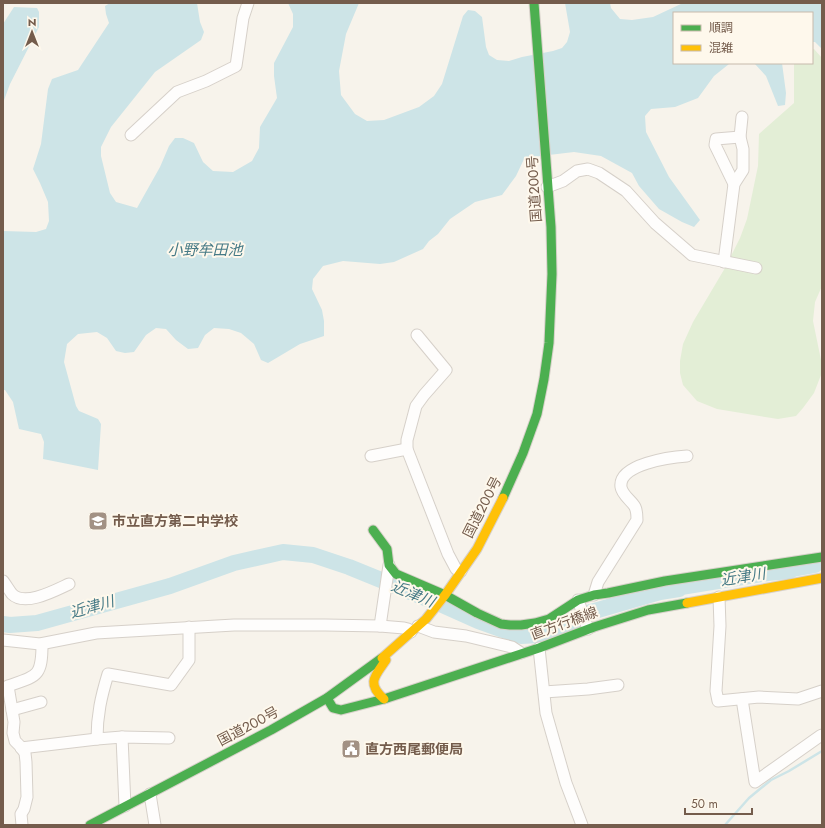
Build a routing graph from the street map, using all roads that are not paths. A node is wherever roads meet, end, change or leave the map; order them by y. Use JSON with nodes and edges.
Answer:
{"nodes":[{"id":1,"x":248,"y":3,"type":"edge"},
{"id":2,"x":534,"y":3,"type":"edge"},
{"id":3,"x":742,"y":117,"type":"dead end"},
{"id":4,"x":132,"y":135,"type":"dead end"},
{"id":5,"x":740,"y":137,"type":"junction"},
{"id":6,"x":547,"y":182,"type":"junction"},
{"id":7,"x":734,"y":184,"type":"junction"},
{"id":8,"x":724,"y":262,"type":"junction"},
{"id":9,"x":756,"y":268,"type":"dead end"},
{"id":10,"x":417,"y":335,"type":"dead end"},
{"id":11,"x":407,"y":449,"type":"junction"},
{"id":12,"x":371,"y":456,"type":"dead end"},
{"id":13,"x":687,"y":456,"type":"dead end"},
{"id":14,"x":373,"y":530,"type":"dead end"},
{"id":15,"x":822,"y":557,"type":"edge"},
{"id":16,"x":389,"y":569,"type":"junction"},
{"id":17,"x":461,"y":571,"type":"junction"},
{"id":18,"x":822,"y":578,"type":"edge"},
{"id":19,"x":3,"y":581,"type":"edge"},
{"id":20,"x":69,"y":584,"type":"dead end"},
{"id":21,"x":445,"y":595,"type":"junction"},
{"id":22,"x":594,"y":595,"type":"junction"},
{"id":23,"x":719,"y":597,"type":"junction"},
{"id":24,"x":578,"y":602,"type":"junction"},
{"id":25,"x":380,"y":626,"type":"junction"},
{"id":26,"x":418,"y":626,"type":"junction"},
{"id":27,"x":587,"y":626,"type":"junction"},
{"id":28,"x":189,"y":627,"type":"junction"},
{"id":29,"x":3,"y":640,"type":"edge"},
{"id":30,"x":42,"y":644,"type":"junction"},
{"id":31,"x":539,"y":648,"type":"junction"},
{"id":32,"x":391,"y":651,"type":"junction"},
{"id":33,"x":522,"y":653,"type":"junction"},
{"id":34,"x":618,"y":685,"type":"dead end"},
{"id":35,"x":822,"y":691,"type":"edge"},
{"id":36,"x":544,"y":692,"type":"junction"},
{"id":37,"x":327,"y":698,"type":"junction"},
{"id":38,"x":384,"y":699,"type":"junction"},
{"id":39,"x":742,"y":699,"type":"junction"},
{"id":40,"x":41,"y":702,"type":"dead end"},
{"id":41,"x":12,"y":710,"type":"junction"},
{"id":42,"x":822,"y":735,"type":"edge"},
{"id":43,"x":122,"y":737,"type":"junction"},
{"id":44,"x":169,"y":738,"type":"dead end"},
{"id":45,"x":97,"y":739,"type":"junction"},
{"id":46,"x":22,"y":748,"type":"junction"},
{"id":47,"x":150,"y":794,"type":"junction"},
{"id":48,"x":125,"y":806,"type":"junction"},
{"id":49,"x":22,"y":825,"type":"edge"},
{"id":50,"x":90,"y":825,"type":"edge"},
{"id":51,"x":155,"y":825,"type":"edge"},
{"id":52,"x":582,"y":825,"type":"edge"}],
"edges":[{"from":1,"to":4,"type":"street"},
{"from":2,"to":6,"type":"main road","name":"国道200号"},
{"from":3,"to":5,"type":"street"},
{"from":5,"to":7,"type":"street"},
{"from":5,"to":7,"type":"street"},
{"from":6,"to":8,"type":"street"},
{"from":6,"to":17,"type":"main road","name":"国道200号"},
{"from":7,"to":8,"type":"street"},
{"from":8,"to":9,"type":"street"},
{"from":10,"to":11,"type":"street"},
{"from":11,"to":12,"type":"street"},
{"from":11,"to":17,"type":"street"},
{"from":13,"to":22,"type":"street"},
{"from":14,"to":16,"type":"main road"},
{"from":15,"to":22,"type":"main road"},
{"from":16,"to":21,"type":"main road"},
{"from":16,"to":25,"type":"street"},
{"from":17,"to":21,"type":"main road","name":"国道200号"},
{"from":18,"to":23,"type":"main road","name":"直方行橋線"},
{"from":19,"to":20,"type":"street"},
{"from":21,"to":24,"type":"main road"},
{"from":21,"to":26,"type":"main road","name":"国道200号"},
{"from":22,"to":24,"type":"main road"},
{"from":23,"to":27,"type":"main road","name":"直方行橋線"},
{"from":23,"to":39,"type":"street"},
{"from":24,"to":27,"type":"street"},
{"from":25,"to":26,"type":"street"},
{"from":25,"to":28,"type":"street"},
{"from":26,"to":32,"type":"main road","name":"国道200号"},
{"from":26,"to":33,"type":"street"},
{"from":27,"to":31,"type":"main road","name":"直方行橋線"},
{"from":28,"to":30,"type":"street"},
{"from":28,"to":45,"type":"street"},
{"from":29,"to":30,"type":"street"},
{"from":30,"to":41,"type":"street"},
{"from":31,"to":33,"type":"main road","name":"直方行橋線"},
{"from":31,"to":36,"type":"street"},
{"from":32,"to":37,"type":"main road","name":"国道200号"},
{"from":32,"to":38,"type":"main road"},
{"from":33,"to":38,"type":"main road","name":"直方行橋線"},
{"from":34,"to":36,"type":"street"},
{"from":35,"to":39,"type":"street"},
{"from":36,"to":52,"type":"street"},
{"from":37,"to":38,"type":"main road","name":"直方行橋線"},
{"from":37,"to":47,"type":"main road","name":"国道200号"},
{"from":39,"to":42,"type":"street"},
{"from":40,"to":41,"type":"street"},
{"from":41,"to":46,"type":"street"},
{"from":43,"to":44,"type":"street"},
{"from":43,"to":45,"type":"street"},
{"from":43,"to":48,"type":"street"},
{"from":45,"to":46,"type":"street"},
{"from":46,"to":49,"type":"street"},
{"from":47,"to":48,"type":"main road","name":"国道200号"},
{"from":47,"to":51,"type":"street"},
{"from":48,"to":50,"type":"main road","name":"国道200号"}]}
